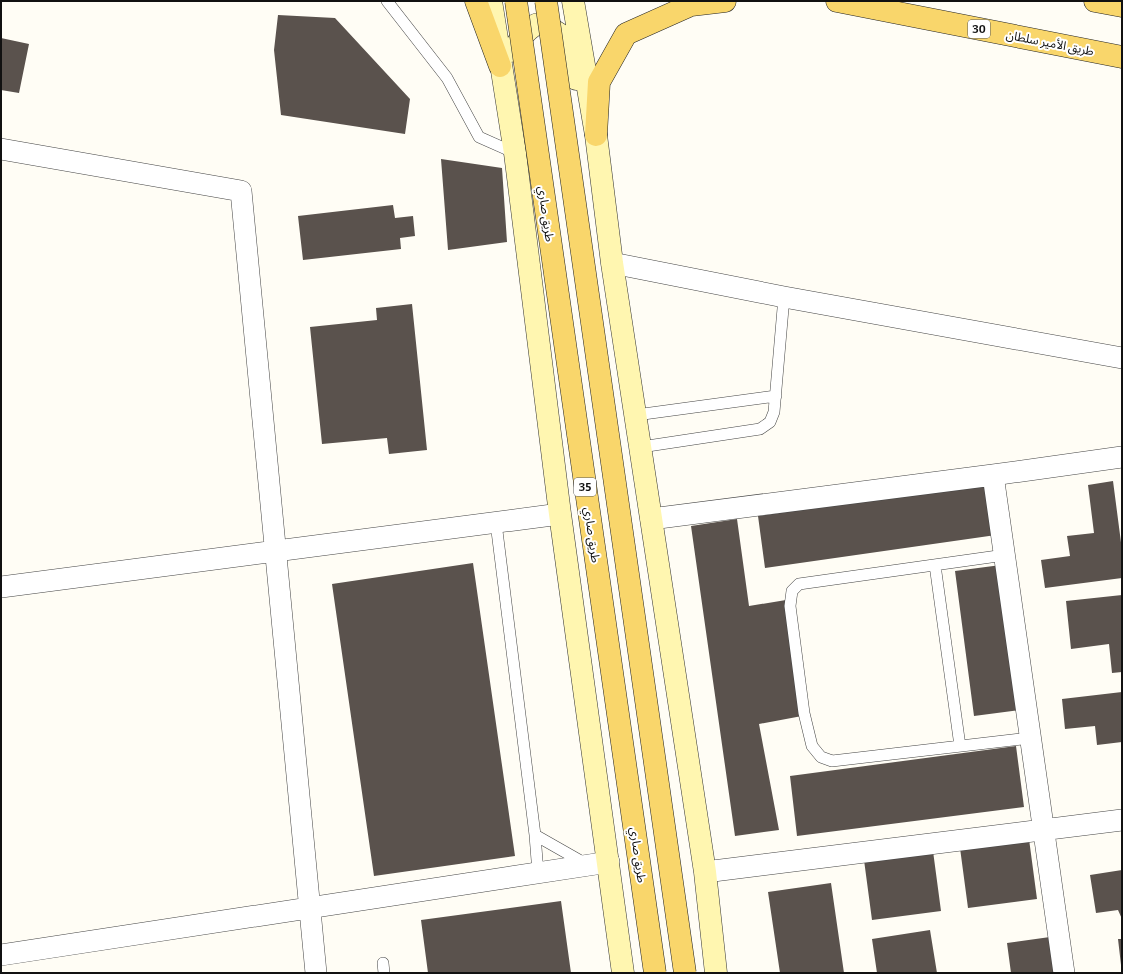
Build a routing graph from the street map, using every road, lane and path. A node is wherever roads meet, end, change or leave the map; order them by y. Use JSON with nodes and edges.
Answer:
{"nodes":[{"id":1,"x":387,"y":1,"type":"edge"},
{"id":2,"x":476,"y":1,"type":"edge"},
{"id":3,"x":491,"y":1,"type":"edge"},
{"id":4,"x":516,"y":1,"type":"edge"},
{"id":5,"x":546,"y":1,"type":"edge"},
{"id":6,"x":573,"y":1,"type":"edge"},
{"id":7,"x":724,"y":1,"type":"edge"},
{"id":8,"x":837,"y":1,"type":"edge"},
{"id":9,"x":1095,"y":1,"type":"edge"},
{"id":10,"x":1122,"y":6,"type":"edge"},
{"id":11,"x":1122,"y":57,"type":"edge"},
{"id":12,"x":500,"y":66,"type":"junction"},
{"id":13,"x":596,"y":135,"type":"junction"},
{"id":14,"x":1,"y":150,"type":"edge"},
{"id":15,"x":516,"y":153,"type":"junction"},
{"id":16,"x":612,"y":263,"type":"junction"},
{"id":17,"x":784,"y":297,"type":"junction"},
{"id":18,"x":1122,"y":358,"type":"edge"},
{"id":19,"x":776,"y":396,"type":"junction"},
{"id":20,"x":636,"y":415,"type":"junction"},
{"id":21,"x":641,"y":448,"type":"junction"},
{"id":22,"x":1122,"y":457,"type":"edge"},
{"id":23,"x":994,"y":476,"type":"junction"},
{"id":24,"x":560,"y":514,"type":"junction"},
{"id":25,"x":651,"y":519,"type":"junction"},
{"id":26,"x":496,"y":523,"type":"junction"},
{"id":27,"x":275,"y":552,"type":"junction"},
{"id":28,"x":1005,"y":555,"type":"junction"},
{"id":29,"x":935,"y":565,"type":"junction"},
{"id":30,"x":1,"y":587,"type":"edge"},
{"id":31,"x":1030,"y":738,"type":"junction"},
{"id":32,"x":960,"y":746,"type":"junction"},
{"id":33,"x":1122,"y":820,"type":"edge"},
{"id":34,"x":1044,"y":830,"type":"junction"},
{"id":35,"x":535,"y":835,"type":"junction"},
{"id":36,"x":609,"y":862,"type":"junction"},
{"id":37,"x":588,"y":866,"type":"junction"},
{"id":38,"x":705,"y":872,"type":"junction"},
{"id":39,"x":538,"y":873,"type":"junction"},
{"id":40,"x":310,"y":908,"type":"junction"},
{"id":41,"x":1,"y":955,"type":"edge"},
{"id":42,"x":316,"y":973,"type":"edge"},
{"id":43,"x":623,"y":973,"type":"edge"},
{"id":44,"x":655,"y":973,"type":"edge"},
{"id":45,"x":685,"y":973,"type":"edge"},
{"id":46,"x":716,"y":973,"type":"edge"},
{"id":47,"x":1064,"y":973,"type":"edge"}],
"edges":[{"from":1,"to":15,"type":"lane"},
{"from":2,"to":12,"type":"main road"},
{"from":3,"to":12,"type":"main road","name":"طريق صاري"},
{"from":4,"to":44,"type":"main road","name":"طريق صاري","number":"35","bridge":true},
{"from":5,"to":45,"type":"main road","number":"35","bridge":true},
{"from":6,"to":13,"type":"main road"},
{"from":7,"to":13,"type":"main road"},
{"from":8,"to":11,"type":"main road","name":"طريق الأمير سلطان","number":"30"},
{"from":9,"to":10,"type":"main road"},
{"from":12,"to":15,"type":"main road","name":"طريق صاري"},
{"from":13,"to":15,"type":"main road"},
{"from":13,"to":16,"type":"main road"},
{"from":14,"to":27,"type":"street"},
{"from":15,"to":24,"type":"main road","name":"طريق صاري"},
{"from":16,"to":17,"type":"street"},
{"from":16,"to":20,"type":"main road"},
{"from":17,"to":18,"type":"street"},
{"from":17,"to":19,"type":"lane"},
{"from":19,"to":20,"type":"lane"},
{"from":19,"to":21,"type":"lane"},
{"from":20,"to":21,"type":"main road"},
{"from":21,"to":25,"type":"main road"},
{"from":22,"to":23,"type":"street"},
{"from":23,"to":25,"type":"street"},
{"from":23,"to":28,"type":"street"},
{"from":24,"to":26,"type":"street"},
{"from":24,"to":36,"type":"main road","name":"طريق صاري"},
{"from":25,"to":38,"type":"main road"},
{"from":26,"to":27,"type":"street"},
{"from":26,"to":35,"type":"lane"},
{"from":27,"to":30,"type":"street"},
{"from":27,"to":40,"type":"street"},
{"from":28,"to":29,"type":"lane"},
{"from":28,"to":31,"type":"street"},
{"from":29,"to":32,"type":"lane"},
{"from":29,"to":32,"type":"lane"},
{"from":31,"to":32,"type":"lane"},
{"from":31,"to":34,"type":"street"},
{"from":33,"to":34,"type":"street"},
{"from":34,"to":38,"type":"street"},
{"from":34,"to":47,"type":"street"},
{"from":35,"to":37,"type":"lane"},
{"from":35,"to":39,"type":"lane"},
{"from":36,"to":37,"type":"street"},
{"from":36,"to":43,"type":"main road","name":"طريق صاري"},
{"from":37,"to":39,"type":"street"},
{"from":38,"to":46,"type":"main road"},
{"from":39,"to":40,"type":"street"},
{"from":40,"to":41,"type":"street"},
{"from":40,"to":42,"type":"street"}]}
